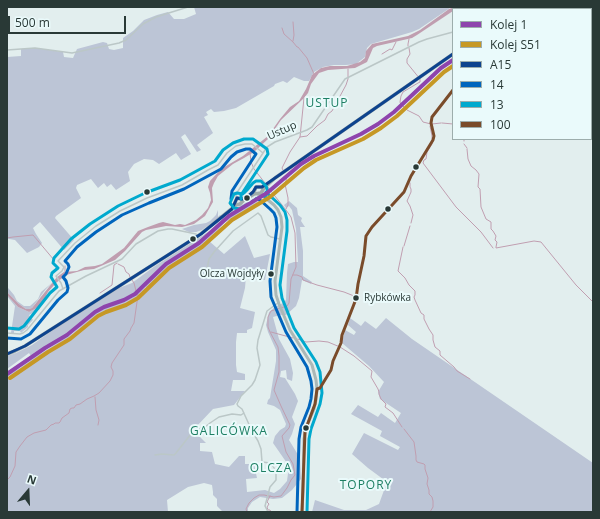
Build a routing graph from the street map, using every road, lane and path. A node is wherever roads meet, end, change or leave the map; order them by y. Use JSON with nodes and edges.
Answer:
{"nodes":[{"id":1,"x":188,"y":7,"type":"edge"},
{"id":2,"x":452,"y":32,"type":"edge"},
{"id":3,"x":7,"y":50,"type":"edge"},
{"id":4,"x":452,"y":55,"type":"edge"},
{"id":5,"x":452,"y":91,"type":"edge"},
{"id":6,"x":263,"y":153,"type":"junction"},
{"id":7,"x":259,"y":192,"type":"junction"},
{"id":8,"x":238,"y":201,"type":"junction"},
{"id":9,"x":198,"y":236,"type":"junction"},
{"id":10,"x":280,"y":239,"type":"junction"},
{"id":11,"x":207,"y":269,"type":"dead end"},
{"id":12,"x":63,"y":289,"type":"junction"},
{"id":13,"x":279,"y":304,"type":"junction"},
{"id":14,"x":7,"y":333,"type":"edge"},
{"id":15,"x":7,"y":354,"type":"edge"},
{"id":16,"x":317,"y":389,"type":"junction"},
{"id":17,"x":244,"y":414,"type":"junction"},
{"id":18,"x":155,"y":455,"type":"dead end"},
{"id":19,"x":268,"y":512,"type":"edge"},
{"id":20,"x":302,"y":512,"type":"edge"}],
"edges":[{"from":1,"to":3,"type":"street"},
{"from":2,"to":6,"type":"street","name":"Ustup"},
{"from":4,"to":7,"type":"main road"},
{"from":5,"to":16,"type":"street"},
{"from":6,"to":8,"type":"street","name":"Ustup"},
{"from":6,"to":12,"type":"street"},
{"from":7,"to":8,"type":"main road"},
{"from":7,"to":10,"type":"street"},
{"from":8,"to":9,"type":"main road"},
{"from":9,"to":12,"type":"street"},
{"from":9,"to":15,"type":"main road"},
{"from":10,"to":11,"type":"street"},
{"from":10,"to":13,"type":"street"},
{"from":12,"to":14,"type":"street"},
{"from":13,"to":16,"type":"street"},
{"from":13,"to":17,"type":"street"},
{"from":16,"to":20,"type":"street"},
{"from":17,"to":18,"type":"street"},
{"from":17,"to":19,"type":"street"}]}
